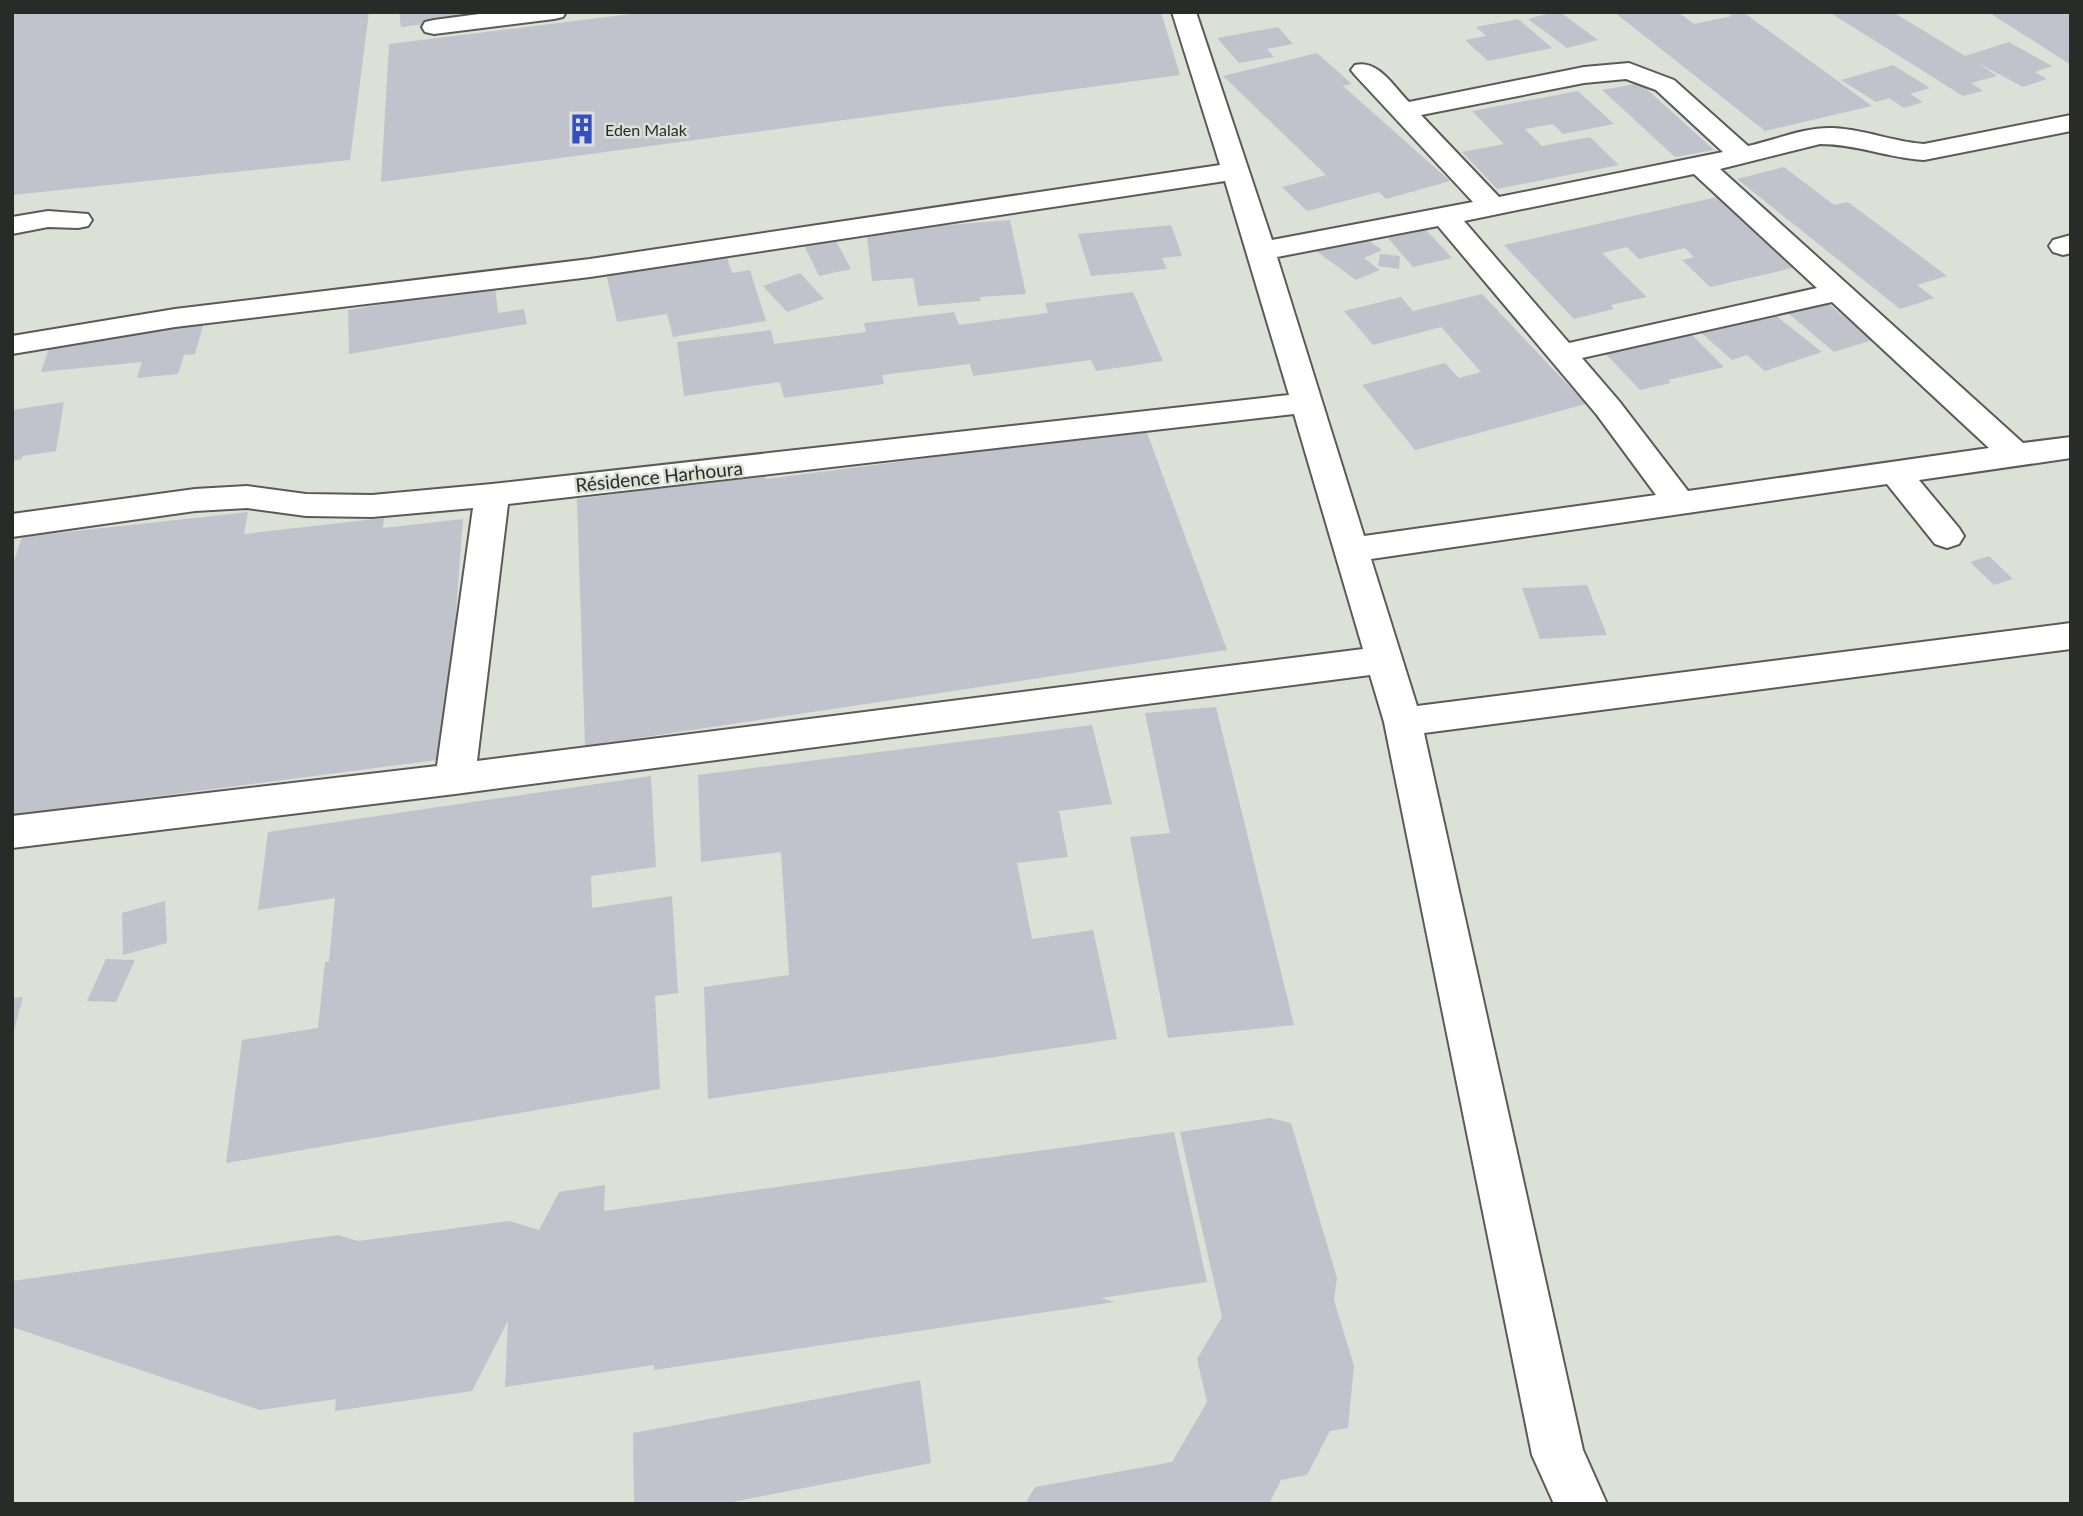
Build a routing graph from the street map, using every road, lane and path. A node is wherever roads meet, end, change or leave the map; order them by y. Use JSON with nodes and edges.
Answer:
{"nodes":[{"id":1,"x":554,"y":12,"type":"edge"},
{"id":2,"x":1184,"y":12,"type":"edge"},
{"id":3,"x":433,"y":27,"type":"dead end"},
{"id":4,"x":1364,"y":71,"type":"dead end"},
{"id":5,"x":1403,"y":111,"type":"junction"},
{"id":6,"x":2071,"y":123,"type":"edge"},
{"id":7,"x":1743,"y":156,"type":"junction"},
{"id":8,"x":1700,"y":165,"type":"junction"},
{"id":9,"x":1236,"y":171,"type":"junction"},
{"id":10,"x":1493,"y":207,"type":"junction"},
{"id":11,"x":1445,"y":217,"type":"junction"},
{"id":12,"x":78,"y":220,"type":"dead end"},
{"id":13,"x":12,"y":226,"type":"edge"},
{"id":14,"x":1261,"y":251,"type":"junction"},
{"id":15,"x":1839,"y":292,"type":"junction"},
{"id":16,"x":12,"y":345,"type":"edge"},
{"id":17,"x":1560,"y":354,"type":"junction"},
{"id":18,"x":1307,"y":403,"type":"junction"},
{"id":19,"x":2071,"y":447,"type":"edge"},
{"id":20,"x":2016,"y":455,"type":"junction"},
{"id":21,"x":1895,"y":472,"type":"junction"},
{"id":22,"x":492,"y":495,"type":"junction"},
{"id":23,"x":1681,"y":503,"type":"junction"},
{"id":24,"x":12,"y":526,"type":"edge"},
{"id":25,"x":1947,"y":536,"type":"dead end"},
{"id":26,"x":1352,"y":550,"type":"junction"},
{"id":27,"x":2071,"y":636,"type":"edge"},
{"id":28,"x":1384,"y":660,"type":"junction"},
{"id":29,"x":1403,"y":722,"type":"junction"},
{"id":30,"x":455,"y":779,"type":"junction"},
{"id":31,"x":12,"y":832,"type":"edge"},
{"id":32,"x":1556,"y":1479,"type":"edge"},
{"id":33,"x":1581,"y":1504,"type":"edge"}],
"edges":[{"from":1,"to":3,"type":"street"},
{"from":2,"to":9,"type":"street"},
{"from":4,"to":5,"type":"street"},
{"from":5,"to":7,"type":"street"},
{"from":5,"to":10,"type":"street"},
{"from":6,"to":7,"type":"street"},
{"from":7,"to":8,"type":"street"},
{"from":8,"to":10,"type":"street"},
{"from":8,"to":15,"type":"street"},
{"from":9,"to":14,"type":"street"},
{"from":9,"to":16,"type":"street"},
{"from":10,"to":11,"type":"street"},
{"from":11,"to":14,"type":"street"},
{"from":11,"to":17,"type":"street"},
{"from":12,"to":13,"type":"street"},
{"from":14,"to":18,"type":"street"},
{"from":15,"to":17,"type":"street"},
{"from":15,"to":20,"type":"street"},
{"from":17,"to":23,"type":"street"},
{"from":18,"to":22,"type":"street","name":"Résidence Harhoura"},
{"from":18,"to":26,"type":"street"},
{"from":19,"to":20,"type":"street"},
{"from":20,"to":21,"type":"street"},
{"from":21,"to":23,"type":"street"},
{"from":21,"to":25,"type":"street"},
{"from":22,"to":24,"type":"street","name":"Résidence Harhoura"},
{"from":22,"to":30,"type":"street"},
{"from":23,"to":26,"type":"street"},
{"from":26,"to":28,"type":"street"},
{"from":27,"to":29,"type":"street"},
{"from":28,"to":29,"type":"street"},
{"from":28,"to":30,"type":"street"},
{"from":29,"to":32,"type":"street"},
{"from":30,"to":31,"type":"street"},
{"from":32,"to":33,"type":"street"}]}
